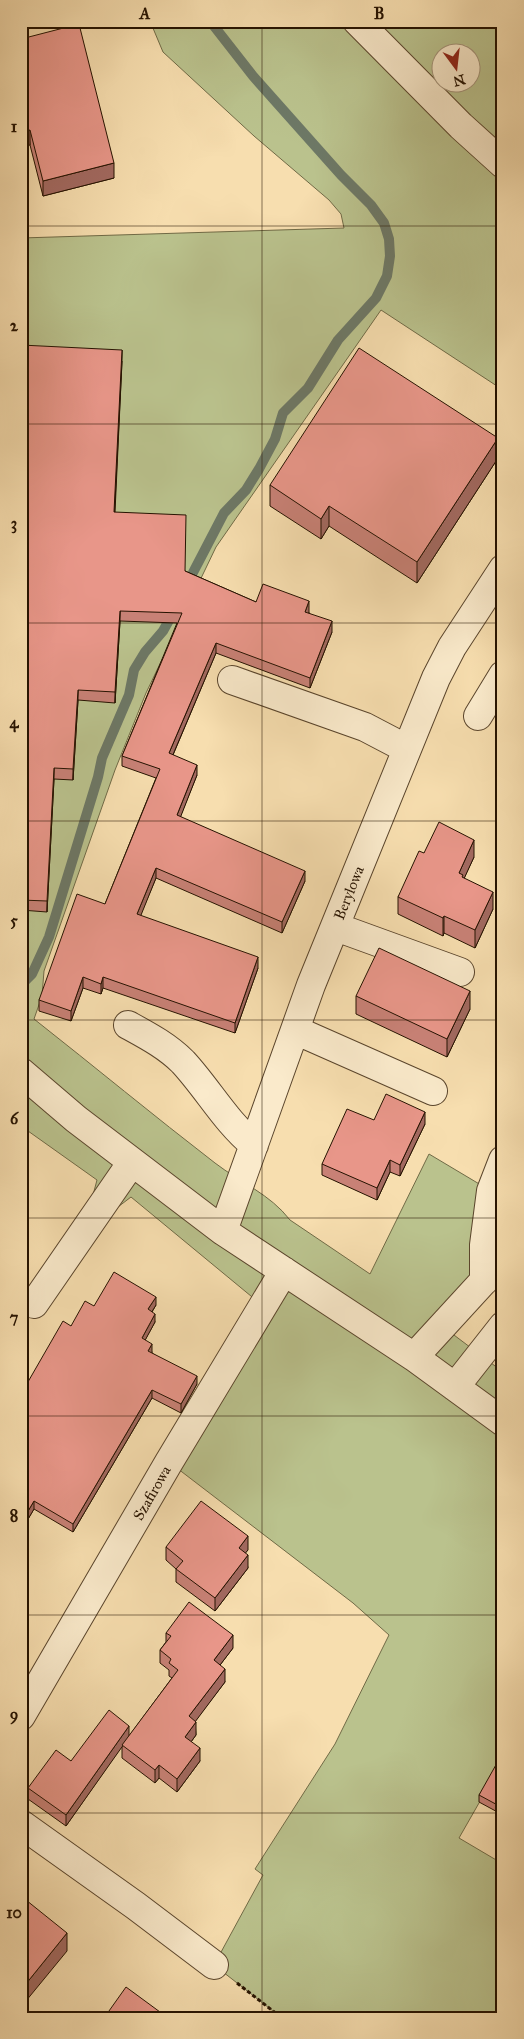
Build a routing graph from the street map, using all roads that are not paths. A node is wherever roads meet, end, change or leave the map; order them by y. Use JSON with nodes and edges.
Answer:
{"nodes":[{"id":1,"x":357,"y":21,"type":"edge"},
{"id":2,"x":503,"y":164,"type":"edge"},
{"id":3,"x":503,"y":569,"type":"edge"},
{"id":4,"x":503,"y":675,"type":"edge"},
{"id":5,"x":232,"y":680,"type":"dead end"},
{"id":6,"x":478,"y":716,"type":"dead end"},
{"id":7,"x":407,"y":749,"type":"junction"},
{"id":8,"x":336,"y":927,"type":"junction"},
{"id":9,"x":460,"y":972,"type":"dead end"},
{"id":10,"x":128,"y":1026,"type":"dead end"},
{"id":11,"x":295,"y":1030,"type":"junction"},
{"id":12,"x":21,"y":1072,"type":"edge"},
{"id":13,"x":433,"y":1091,"type":"dead end"},
{"id":14,"x":254,"y":1145,"type":"junction"},
{"id":15,"x":503,"y":1160,"type":"edge"},
{"id":16,"x":132,"y":1162,"type":"junction"},
{"id":17,"x":223,"y":1231,"type":"junction"},
{"id":18,"x":503,"y":1260,"type":"edge"},
{"id":19,"x":284,"y":1271,"type":"junction"},
{"id":20,"x":484,"y":1281,"type":"junction"},
{"id":21,"x":34,"y":1304,"type":"dead end"},
{"id":22,"x":503,"y":1326,"type":"edge"},
{"id":23,"x":414,"y":1357,"type":"junction"},
{"id":24,"x":455,"y":1387,"type":"junction"},
{"id":25,"x":503,"y":1422,"type":"edge"},
{"id":26,"x":21,"y":1716,"type":"edge"},
{"id":27,"x":21,"y":1824,"type":"edge"},
{"id":28,"x":214,"y":1965,"type":"road end"}],
"edges":[{"from":1,"to":2,"type":"street"},
{"from":3,"to":7,"type":"street","name":"Berylowa"},
{"from":4,"to":6,"type":"street"},
{"from":5,"to":7,"type":"street"},
{"from":7,"to":8,"type":"street","name":"Berylowa"},
{"from":8,"to":9,"type":"street"},
{"from":8,"to":11,"type":"street","name":"Berylowa"},
{"from":10,"to":14,"type":"street"},
{"from":11,"to":13,"type":"street"},
{"from":11,"to":14,"type":"street","name":"Berylowa"},
{"from":12,"to":16,"type":"street"},
{"from":14,"to":17,"type":"street","name":"Berylowa"},
{"from":15,"to":20,"type":"street"},
{"from":16,"to":17,"type":"street"},
{"from":16,"to":21,"type":"street"},
{"from":17,"to":19,"type":"street"},
{"from":18,"to":20,"type":"street"},
{"from":19,"to":23,"type":"street"},
{"from":19,"to":26,"type":"street","name":"Szafirowa"},
{"from":20,"to":23,"type":"street"},
{"from":22,"to":24,"type":"street"},
{"from":23,"to":24,"type":"street"},
{"from":24,"to":25,"type":"street"},
{"from":27,"to":28,"type":"street"}]}
